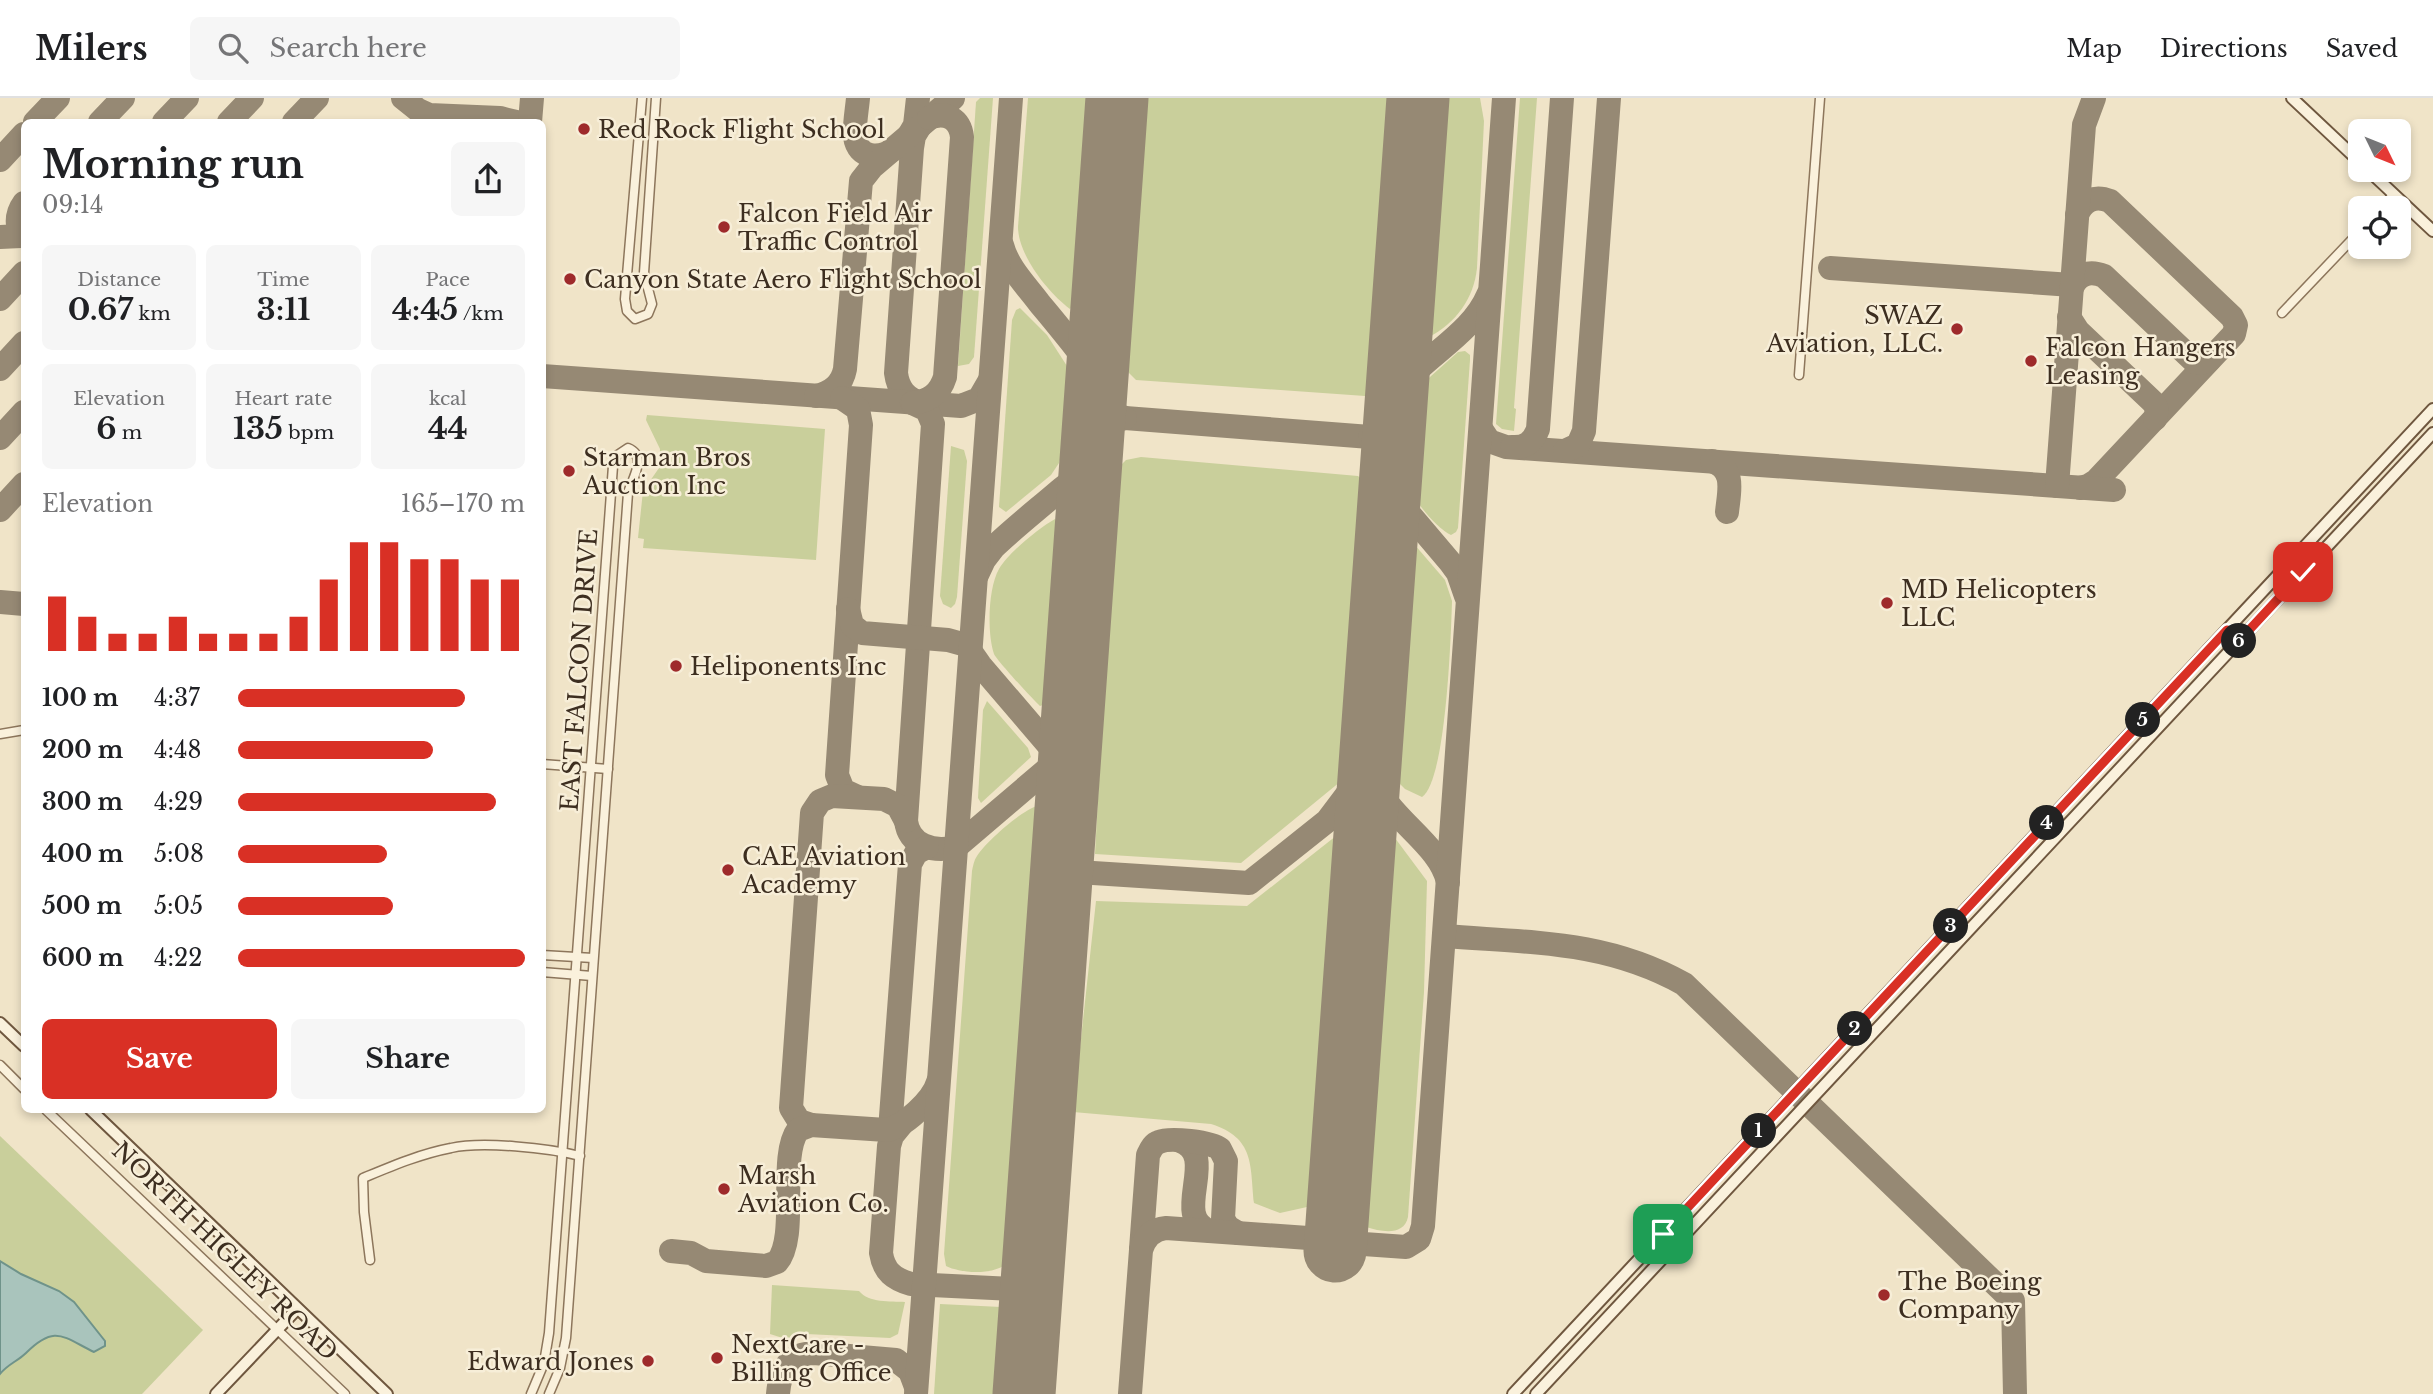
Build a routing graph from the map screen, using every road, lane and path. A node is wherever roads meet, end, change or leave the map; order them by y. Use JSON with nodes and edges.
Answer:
{"nodes":[{"id":1,"x":642,"y":98,"type":"edge"},
{"id":2,"x":656,"y":98,"type":"edge"},
{"id":3,"x":1820,"y":98,"type":"edge"},
{"id":4,"x":2292,"y":98,"type":"edge"},
{"id":5,"x":2348,"y":151,"type":"edge"},
{"id":6,"x":2381,"y":182,"type":"edge"},
{"id":7,"x":2394,"y":194,"type":"joint"},
{"id":8,"x":2433,"y":231,"type":"edge"},
{"id":9,"x":2348,"y":244,"type":"edge"},
{"id":10,"x":2282,"y":313,"type":"dead end"},
{"id":11,"x":1799,"y":375,"type":"dead end"},
{"id":12,"x":2433,"y":409,"type":"edge"},
{"id":13,"x":2433,"y":433,"type":"edge"},
{"id":14,"x":2227,"y":630,"type":"junction"},
{"id":15,"x":2238,"y":642,"type":"junction"},
{"id":16,"x":21,"y":730,"type":"edge"},
{"id":17,"x":0,"y":734,"type":"edge"},
{"id":18,"x":546,"y":764,"type":"edge"},
{"id":19,"x":591,"y":767,"type":"junction"},
{"id":20,"x":608,"y":769,"type":"junction"},
{"id":21,"x":546,"y":955,"type":"edge"},
{"id":22,"x":577,"y":957,"type":"junction"},
{"id":23,"x":593,"y":958,"type":"junction"},
{"id":24,"x":546,"y":972,"type":"edge"},
{"id":25,"x":576,"y":974,"type":"junction"},
{"id":26,"x":592,"y":976,"type":"junction"},
{"id":27,"x":0,"y":1023,"type":"edge"},
{"id":28,"x":21,"y":1043,"type":"edge"},
{"id":29,"x":0,"y":1065,"type":"edge"},
{"id":30,"x":21,"y":1086,"type":"edge"},
{"id":31,"x":49,"y":1113,"type":"edge"},
{"id":32,"x":94,"y":1113,"type":"edge"},
{"id":33,"x":564,"y":1152,"type":"junction"},
{"id":34,"x":580,"y":1156,"type":"junction"},
{"id":35,"x":370,"y":1261,"type":"dead end"},
{"id":36,"x":297,"y":1309,"type":"junction"},
{"id":37,"x":277,"y":1330,"type":"junction"},
{"id":38,"x":216,"y":1394,"type":"edge"},
{"id":39,"x":345,"y":1394,"type":"edge"},
{"id":40,"x":387,"y":1394,"type":"edge"},
{"id":41,"x":531,"y":1394,"type":"edge"},
{"id":42,"x":549,"y":1394,"type":"edge"},
{"id":43,"x":1513,"y":1394,"type":"edge"},
{"id":44,"x":1536,"y":1394,"type":"edge"}],
"edges":[{"from":1,"to":2,"type":"street"},
{"from":3,"to":11,"type":"street"},
{"from":4,"to":5,"type":"main road"},
{"from":6,"to":7,"type":"main road"},
{"from":7,"to":8,"type":"main road"},
{"from":9,"to":10,"type":"street"},
{"from":12,"to":14,"type":"main road"},
{"from":13,"to":15,"type":"main road"},
{"from":14,"to":15,"type":"main road"},
{"from":14,"to":43,"type":"main road"},
{"from":15,"to":44,"type":"main road"},
{"from":16,"to":17,"type":"street"},
{"from":18,"to":19,"type":"street"},
{"from":19,"to":20,"type":"street"},
{"from":19,"to":20,"type":"street","name":"EAST FALCON DRIVE"},
{"from":19,"to":22,"type":"street","name":"EAST FALCON DRIVE"},
{"from":20,"to":23,"type":"street","name":"EAST FALCON DRIVE"},
{"from":21,"to":22,"type":"street"},
{"from":22,"to":23,"type":"street"},
{"from":22,"to":25,"type":"street","name":"EAST FALCON DRIVE"},
{"from":23,"to":26,"type":"street","name":"EAST FALCON DRIVE"},
{"from":24,"to":25,"type":"street"},
{"from":25,"to":26,"type":"street"},
{"from":25,"to":33,"type":"street","name":"EAST FALCON DRIVE"},
{"from":26,"to":34,"type":"street","name":"EAST FALCON DRIVE"},
{"from":27,"to":28,"type":"main road"},
{"from":29,"to":30,"type":"street"},
{"from":31,"to":37,"type":"street","name":"NORTH HIGLEY ROAD"},
{"from":32,"to":36,"type":"main road","name":"NORTH HIGLEY ROAD"},
{"from":33,"to":34,"type":"street"},
{"from":33,"to":35,"type":"street"},
{"from":33,"to":41,"type":"street","name":"EAST FALCON DRIVE"},
{"from":34,"to":42,"type":"street","name":"EAST FALCON DRIVE"},
{"from":36,"to":37,"type":"main road"},
{"from":36,"to":40,"type":"main road","name":"NORTH HIGLEY ROAD"},
{"from":37,"to":38,"type":"main road"},
{"from":37,"to":39,"type":"street","name":"NORTH HIGLEY ROAD"}]}
